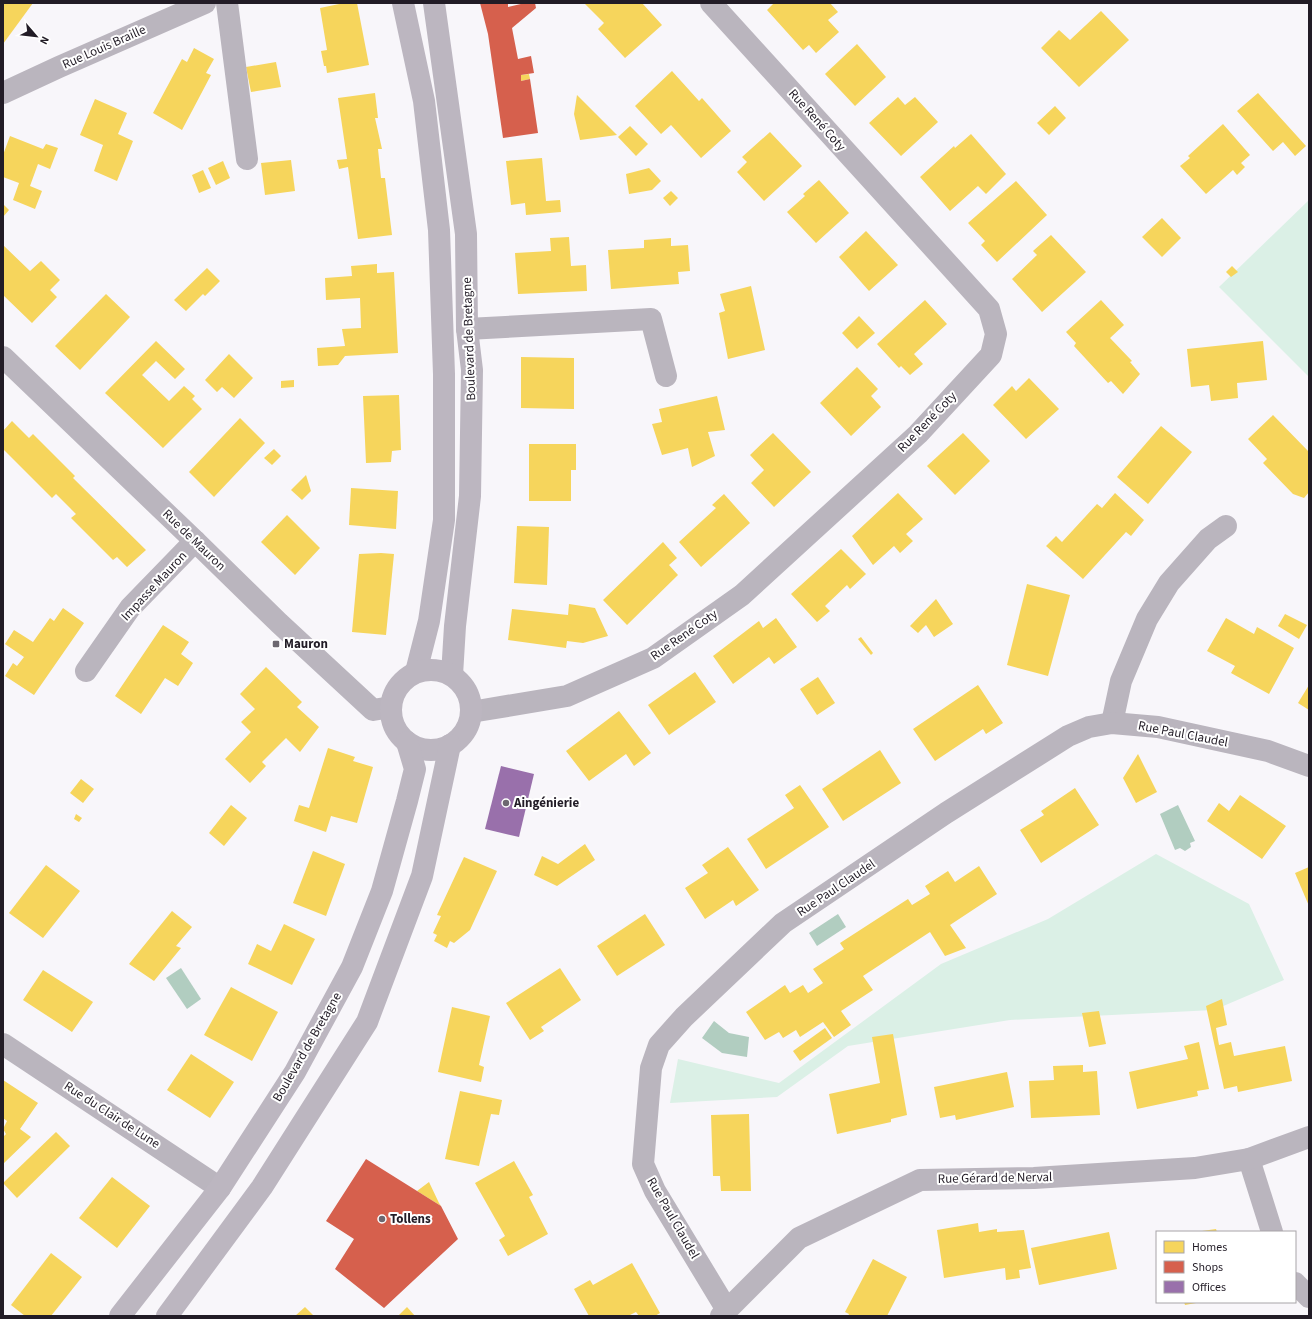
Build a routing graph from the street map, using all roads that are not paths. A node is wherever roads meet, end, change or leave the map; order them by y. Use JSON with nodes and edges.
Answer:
{"nodes":[{"id":1,"x":205,"y":3,"type":"edge"},
{"id":2,"x":227,"y":3,"type":"edge"},
{"id":3,"x":404,"y":3,"type":"edge"},
{"id":4,"x":434,"y":3,"type":"edge"},
{"id":5,"x":711,"y":3,"type":"edge"},
{"id":6,"x":3,"y":93,"type":"edge"},
{"id":7,"x":247,"y":159,"type":"dead end"},
{"id":8,"x":467,"y":329,"type":"junction"},
{"id":9,"x":3,"y":357,"type":"edge"},
{"id":10,"x":666,"y":376,"type":"dead end"},
{"id":11,"x":1226,"y":526,"type":"dead end"},
{"id":12,"x":196,"y":541,"type":"junction"},
{"id":13,"x":86,"y":671,"type":"dead end"},
{"id":14,"x":416,"y":672,"type":"junction"},
{"id":15,"x":452,"y":675,"type":"junction"},
{"id":16,"x":391,"y":707,"type":"junction"},
{"id":17,"x":471,"y":712,"type":"junction"},
{"id":18,"x":1112,"y":723,"type":"junction"},
{"id":19,"x":407,"y":742,"type":"junction"},
{"id":20,"x":450,"y":745,"type":"junction"},
{"id":21,"x":1309,"y":766,"type":"edge"},
{"id":22,"x":3,"y":1044,"type":"edge"},
{"id":23,"x":1309,"y":1137,"type":"edge"},
{"id":24,"x":1249,"y":1159,"type":"junction"},
{"id":25,"x":220,"y":1188,"type":"junction"},
{"id":26,"x":1272,"y":1231,"type":"edge"},
{"id":27,"x":1296,"y":1284,"type":"edge"},
{"id":28,"x":1309,"y":1298,"type":"edge"},
{"id":29,"x":724,"y":1313,"type":"edge"},
{"id":30,"x":120,"y":1316,"type":"edge"},
{"id":31,"x":168,"y":1316,"type":"edge"}],
"edges":[{"from":1,"to":6,"type":"street","name":"Rue Louis Braille"},
{"from":2,"to":7,"type":"street"},
{"from":3,"to":14,"type":"main road","name":"Boulevard de Bretagne"},
{"from":4,"to":8,"type":"main road","name":"Boulevard de Bretagne"},
{"from":5,"to":17,"type":"street","name":"Rue René Coty"},
{"from":8,"to":10,"type":"street"},
{"from":8,"to":15,"type":"main road","name":"Boulevard de Bretagne"},
{"from":9,"to":12,"type":"street","name":"Rue de Mauron"},
{"from":11,"to":18,"type":"street"},
{"from":12,"to":13,"type":"street","name":"Impasse Mauron"},
{"from":12,"to":16,"type":"street","name":"Rue de Mauron"},
{"from":14,"to":15,"type":"main road"},
{"from":14,"to":16,"type":"main road"},
{"from":15,"to":17,"type":"main road"},
{"from":16,"to":19,"type":"main road"},
{"from":17,"to":20,"type":"main road"},
{"from":18,"to":21,"type":"street","name":"Rue Paul Claudel"},
{"from":18,"to":29,"type":"street","name":"Rue Paul Claudel"},
{"from":19,"to":20,"type":"main road"},
{"from":19,"to":25,"type":"main road","name":"Boulevard de Bretagne"},
{"from":20,"to":31,"type":"main road"},
{"from":22,"to":25,"type":"street","name":"Rue du Clair de Lune"},
{"from":23,"to":24,"type":"street","name":"Rue Gérard de Nerval"},
{"from":24,"to":26,"type":"street"},
{"from":24,"to":29,"type":"street","name":"Rue Gérard de Nerval"},
{"from":25,"to":30,"type":"main road","name":"Boulevard de Bretagne"},
{"from":27,"to":28,"type":"street"}]}
